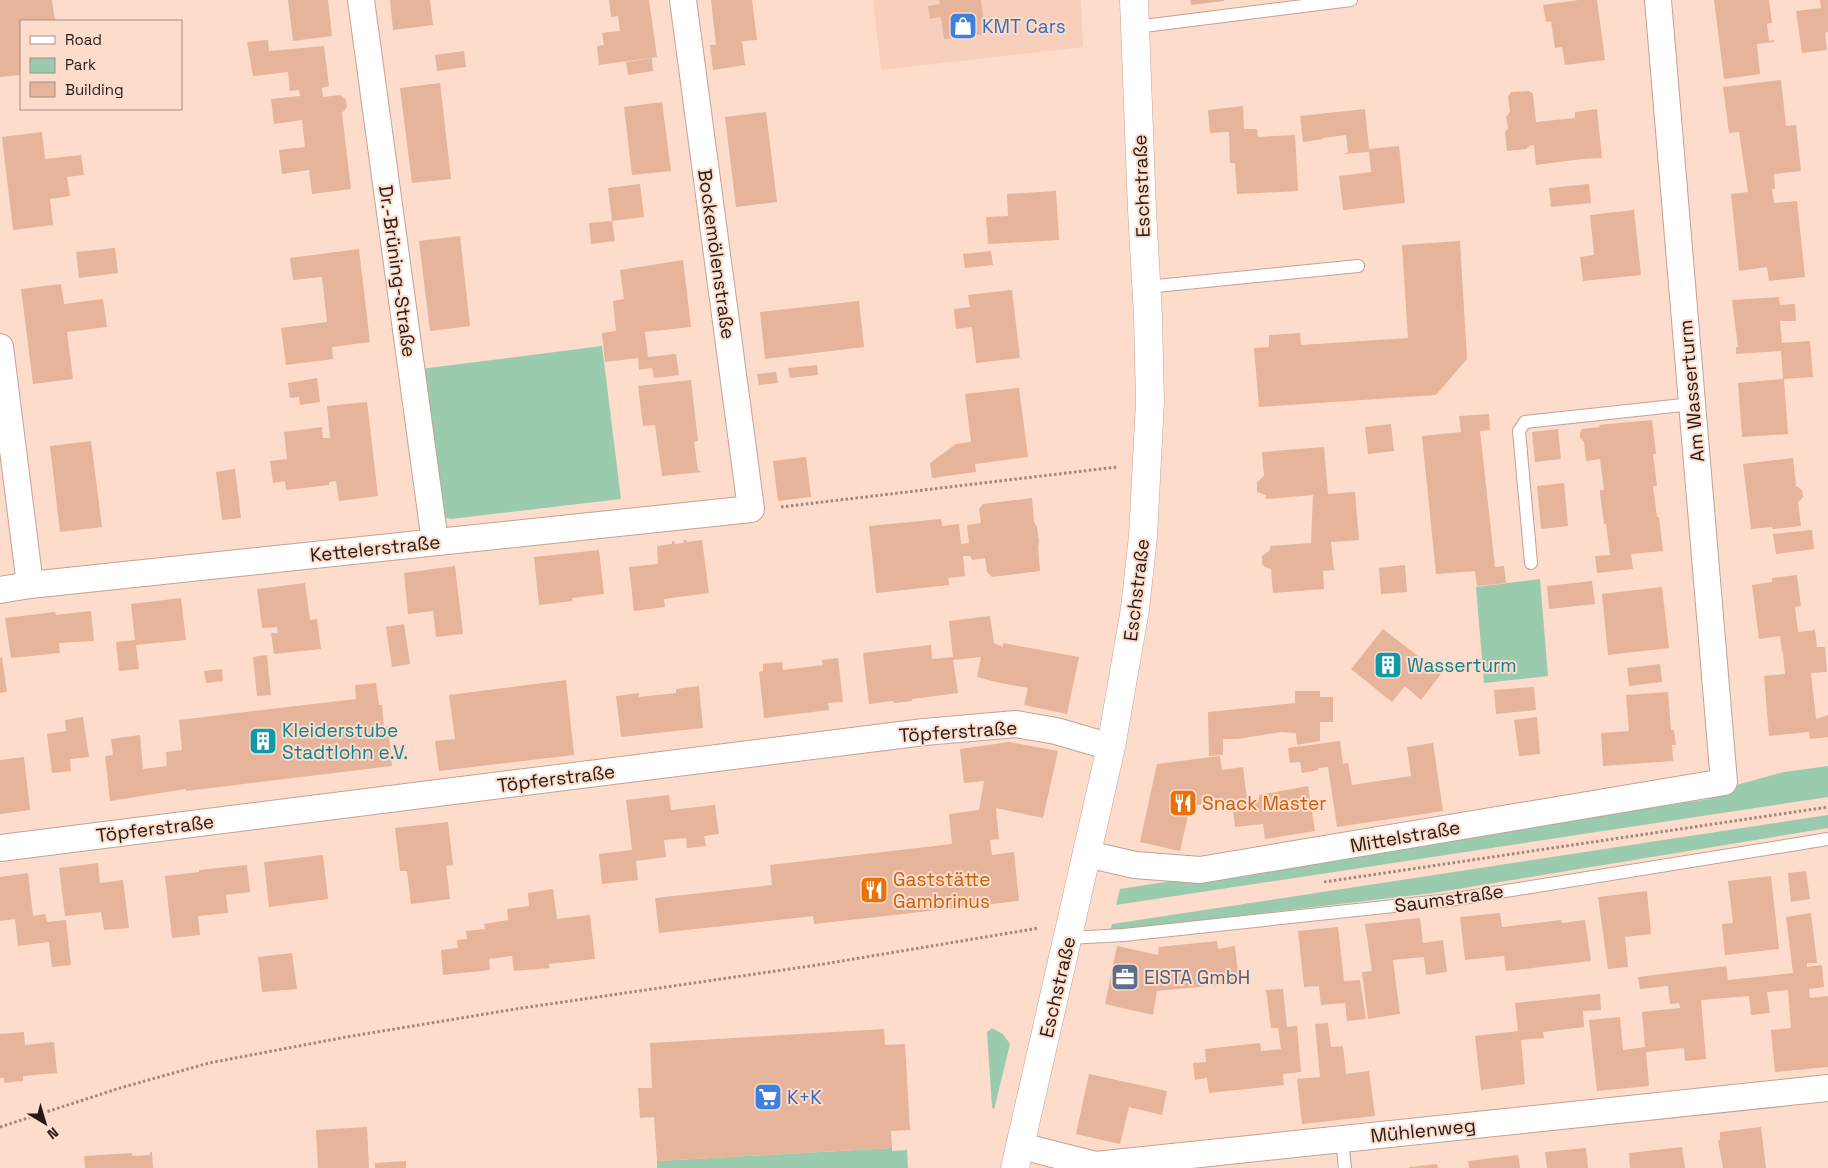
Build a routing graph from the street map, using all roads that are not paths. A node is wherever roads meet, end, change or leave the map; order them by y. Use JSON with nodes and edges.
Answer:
{"nodes":[{"id":1,"x":361,"y":0,"type":"edge"},
{"id":2,"x":683,"y":0,"type":"edge"},
{"id":3,"x":1134,"y":0,"type":"edge"},
{"id":4,"x":1351,"y":0,"type":"edge"},
{"id":5,"x":1658,"y":0,"type":"edge"},
{"id":6,"x":1136,"y":28,"type":"junction"},
{"id":7,"x":1358,"y":266,"type":"dead end"},
{"id":8,"x":1146,"y":287,"type":"junction"},
{"id":9,"x":0,"y":347,"type":"edge"},
{"id":10,"x":1692,"y":404,"type":"junction"},
{"id":11,"x":750,"y":509,"type":"joint"},
{"id":12,"x":435,"y":542,"type":"junction"},
{"id":13,"x":1531,"y":563,"type":"dead end"},
{"id":14,"x":30,"y":585,"type":"junction"},
{"id":15,"x":0,"y":590,"type":"edge"},
{"id":16,"x":1111,"y":747,"type":"junction"},
{"id":17,"x":1724,"y":782,"type":"joint"},
{"id":18,"x":1828,"y":839,"type":"edge"},
{"id":19,"x":0,"y":848,"type":"edge"},
{"id":20,"x":1087,"y":854,"type":"junction"},
{"id":21,"x":1070,"y":930,"type":"junction"},
{"id":22,"x":1828,"y":1088,"type":"edge"},
{"id":23,"x":1342,"y":1139,"type":"junction"},
{"id":24,"x":1018,"y":1157,"type":"edge"},
{"id":25,"x":1345,"y":1168,"type":"edge"}],
"edges":[{"from":1,"to":12,"type":"street","name":"Dr.-Brüning-Straße"},
{"from":2,"to":11,"type":"street","name":"Bockemölenstraße"},
{"from":3,"to":6,"type":"main road","name":"Eschstraße"},
{"from":4,"to":6,"type":"lane"},
{"from":5,"to":10,"type":"street","name":"Am Wasserturm"},
{"from":6,"to":8,"type":"main road","name":"Eschstraße"},
{"from":7,"to":8,"type":"lane"},
{"from":8,"to":16,"type":"main road","name":"Eschstraße"},
{"from":9,"to":14,"type":"street"},
{"from":10,"to":13,"type":"lane"},
{"from":10,"to":17,"type":"street","name":"Am Wasserturm"},
{"from":11,"to":12,"type":"street","name":"Kettelerstraße"},
{"from":12,"to":14,"type":"street","name":"Kettelerstraße"},
{"from":14,"to":15,"type":"street","name":"Kettelerstraße"},
{"from":16,"to":19,"type":"street","name":"Töpferstraße"},
{"from":16,"to":20,"type":"main road","name":"Eschstraße"},
{"from":17,"to":20,"type":"street","name":"Mittelstraße"},
{"from":18,"to":21,"type":"lane","name":"Saumstraße"},
{"from":20,"to":21,"type":"main road","name":"Eschstraße"},
{"from":21,"to":24,"type":"main road","name":"Eschstraße"},
{"from":22,"to":23,"type":"street","name":"Mühlenweg"},
{"from":23,"to":24,"type":"street","name":"Mühlenweg"},
{"from":23,"to":25,"type":"lane"}]}
